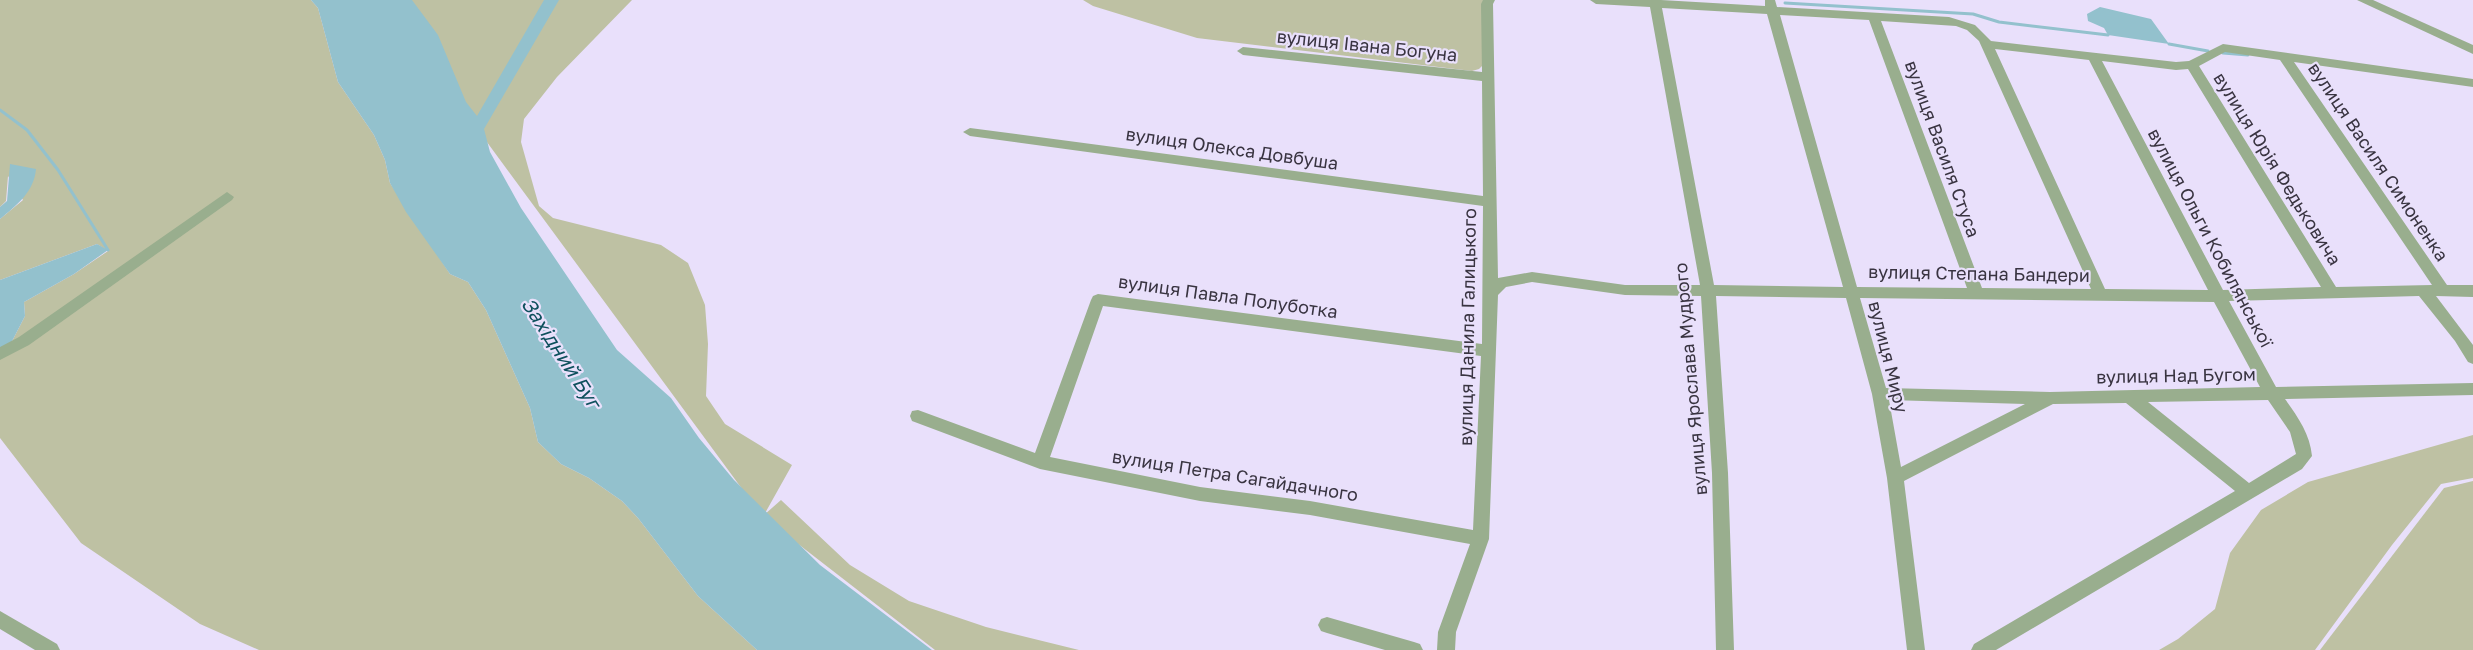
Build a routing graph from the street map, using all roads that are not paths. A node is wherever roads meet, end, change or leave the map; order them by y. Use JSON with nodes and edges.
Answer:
{"nodes":[{"id":1,"x":1489,"y":0,"type":"edge"},
{"id":2,"x":1596,"y":0,"type":"edge"},
{"id":3,"x":2363,"y":0,"type":"edge"},
{"id":4,"x":1655,"y":1,"type":"edge"},
{"id":5,"x":1770,"y":5,"type":"edge"},
{"id":6,"x":1874,"y":17,"type":"junction"},
{"id":7,"x":1987,"y":44,"type":"junction"},
{"id":8,"x":2473,"y":50,"type":"edge"},
{"id":9,"x":1243,"y":51,"type":"dead end"},
{"id":10,"x":2283,"y":55,"type":"junction"},
{"id":11,"x":2094,"y":58,"type":"junction"},
{"id":12,"x":2192,"y":65,"type":"junction"},
{"id":13,"x":1487,"y":76,"type":"junction"},
{"id":14,"x":2473,"y":83,"type":"edge"},
{"id":15,"x":970,"y":132,"type":"dead end"},
{"id":16,"x":227,"y":196,"type":"dead end"},
{"id":17,"x":1490,"y":202,"type":"junction"},
{"id":18,"x":2423,"y":290,"type":"junction"},
{"id":19,"x":2443,"y":290,"type":"junction"},
{"id":20,"x":1708,"y":291,"type":"junction"},
{"id":21,"x":1851,"y":291,"type":"junction"},
{"id":22,"x":2473,"y":291,"type":"edge"},
{"id":23,"x":1491,"y":293,"type":"junction"},
{"id":24,"x":1976,"y":293,"type":"junction"},
{"id":25,"x":2332,"y":293,"type":"junction"},
{"id":26,"x":2101,"y":296,"type":"junction"},
{"id":27,"x":2217,"y":296,"type":"junction"},
{"id":28,"x":1488,"y":351,"type":"junction"},
{"id":29,"x":0,"y":354,"type":"edge"},
{"id":30,"x":2473,"y":358,"type":"edge"},
{"id":31,"x":2473,"y":389,"type":"edge"},
{"id":32,"x":1880,"y":394,"type":"junction"},
{"id":33,"x":2272,"y":394,"type":"junction"},
{"id":34,"x":2128,"y":396,"type":"junction"},
{"id":35,"x":2050,"y":398,"type":"junction"},
{"id":36,"x":918,"y":416,"type":"dead end"},
{"id":37,"x":1040,"y":462,"type":"junction"},
{"id":38,"x":1895,"y":478,"type":"junction"},
{"id":39,"x":2248,"y":492,"type":"junction"},
{"id":40,"x":1480,"y":539,"type":"junction"},
{"id":41,"x":0,"y":619,"type":"edge"},
{"id":42,"x":1328,"y":625,"type":"dead end"},
{"id":43,"x":51,"y":650,"type":"edge"},
{"id":44,"x":1414,"y":650,"type":"edge"},
{"id":45,"x":1446,"y":650,"type":"edge"},
{"id":46,"x":1725,"y":650,"type":"edge"},
{"id":47,"x":1916,"y":650,"type":"edge"},
{"id":48,"x":1980,"y":650,"type":"edge"}],
"edges":[{"from":1,"to":13,"type":"street","name":"вулиця Данила Галицького"},
{"from":2,"to":4,"type":"street"},
{"from":3,"to":8,"type":"street"},
{"from":4,"to":5,"type":"street"},
{"from":4,"to":20,"type":"street","name":"вулиця Ярослава Мудрого"},
{"from":5,"to":6,"type":"street"},
{"from":5,"to":21,"type":"street","name":"вулиця Миру"},
{"from":6,"to":7,"type":"street"},
{"from":6,"to":24,"type":"street","name":"вулиця Василя Стуса"},
{"from":7,"to":11,"type":"street"},
{"from":7,"to":26,"type":"street"},
{"from":9,"to":13,"type":"street","name":"вулиця Івана Богуна"},
{"from":10,"to":12,"type":"street"},
{"from":10,"to":14,"type":"street"},
{"from":10,"to":19,"type":"street","name":"вулиця Василя Симоненка"},
{"from":11,"to":12,"type":"street"},
{"from":11,"to":27,"type":"street","name":"вулиця Ольги Кобилянської"},
{"from":12,"to":25,"type":"street","name":"вулиця Юрія Федьковича"},
{"from":13,"to":17,"type":"street","name":"вулиця Данила Галицького"},
{"from":15,"to":17,"type":"street","name":"вулиця Олекса Довбуша"},
{"from":16,"to":29,"type":"street"},
{"from":17,"to":23,"type":"street","name":"вулиця Данила Галицького"},
{"from":18,"to":19,"type":"street","name":"вулиця Степана Бандери"},
{"from":18,"to":25,"type":"street","name":"вулиця Степана Бандери"},
{"from":18,"to":30,"type":"street"},
{"from":19,"to":22,"type":"street","name":"вулиця Степана Бандери"},
{"from":20,"to":21,"type":"street","name":"вулиця Степана Бандери"},
{"from":20,"to":23,"type":"street","name":"вулиця Степана Бандери"},
{"from":20,"to":46,"type":"street","name":"вулиця Ярослава Мудрого"},
{"from":21,"to":24,"type":"street","name":"вулиця Степана Бандери"},
{"from":21,"to":32,"type":"street","name":"вулиця Миру"},
{"from":23,"to":28,"type":"street","name":"вулиця Данила Галицького"},
{"from":24,"to":26,"type":"street","name":"вулиця Степана Бандери"},
{"from":25,"to":27,"type":"street","name":"вулиця Степана Бандери"},
{"from":26,"to":27,"type":"street","name":"вулиця Степана Бандери"},
{"from":27,"to":33,"type":"street","name":"вулиця Ольги Кобилянської"},
{"from":28,"to":37,"type":"street","name":"вулиця Павла Полуботка"},
{"from":28,"to":40,"type":"street","name":"вулиця Данила Галицького"},
{"from":31,"to":33,"type":"street","name":"вулиця Над Бугом"},
{"from":32,"to":35,"type":"street","name":"вулиця Над Бугом"},
{"from":32,"to":38,"type":"street","name":"вулиця Миру"},
{"from":33,"to":34,"type":"street","name":"вулиця Над Бугом"},
{"from":33,"to":39,"type":"street","name":"вулиця Ольги Кобилянської"},
{"from":34,"to":35,"type":"street","name":"вулиця Над Бугом"},
{"from":34,"to":39,"type":"street"},
{"from":35,"to":38,"type":"street"},
{"from":36,"to":37,"type":"street","name":"вулиця Петра Сагайдачного"},
{"from":37,"to":40,"type":"street","name":"вулиця Петра Сагайдачного"},
{"from":38,"to":47,"type":"street","name":"вулиця Миру"},
{"from":39,"to":48,"type":"street"},
{"from":40,"to":45,"type":"street","name":"вулиця Данила Галицького"},
{"from":41,"to":43,"type":"street"},
{"from":42,"to":44,"type":"street"}]}
